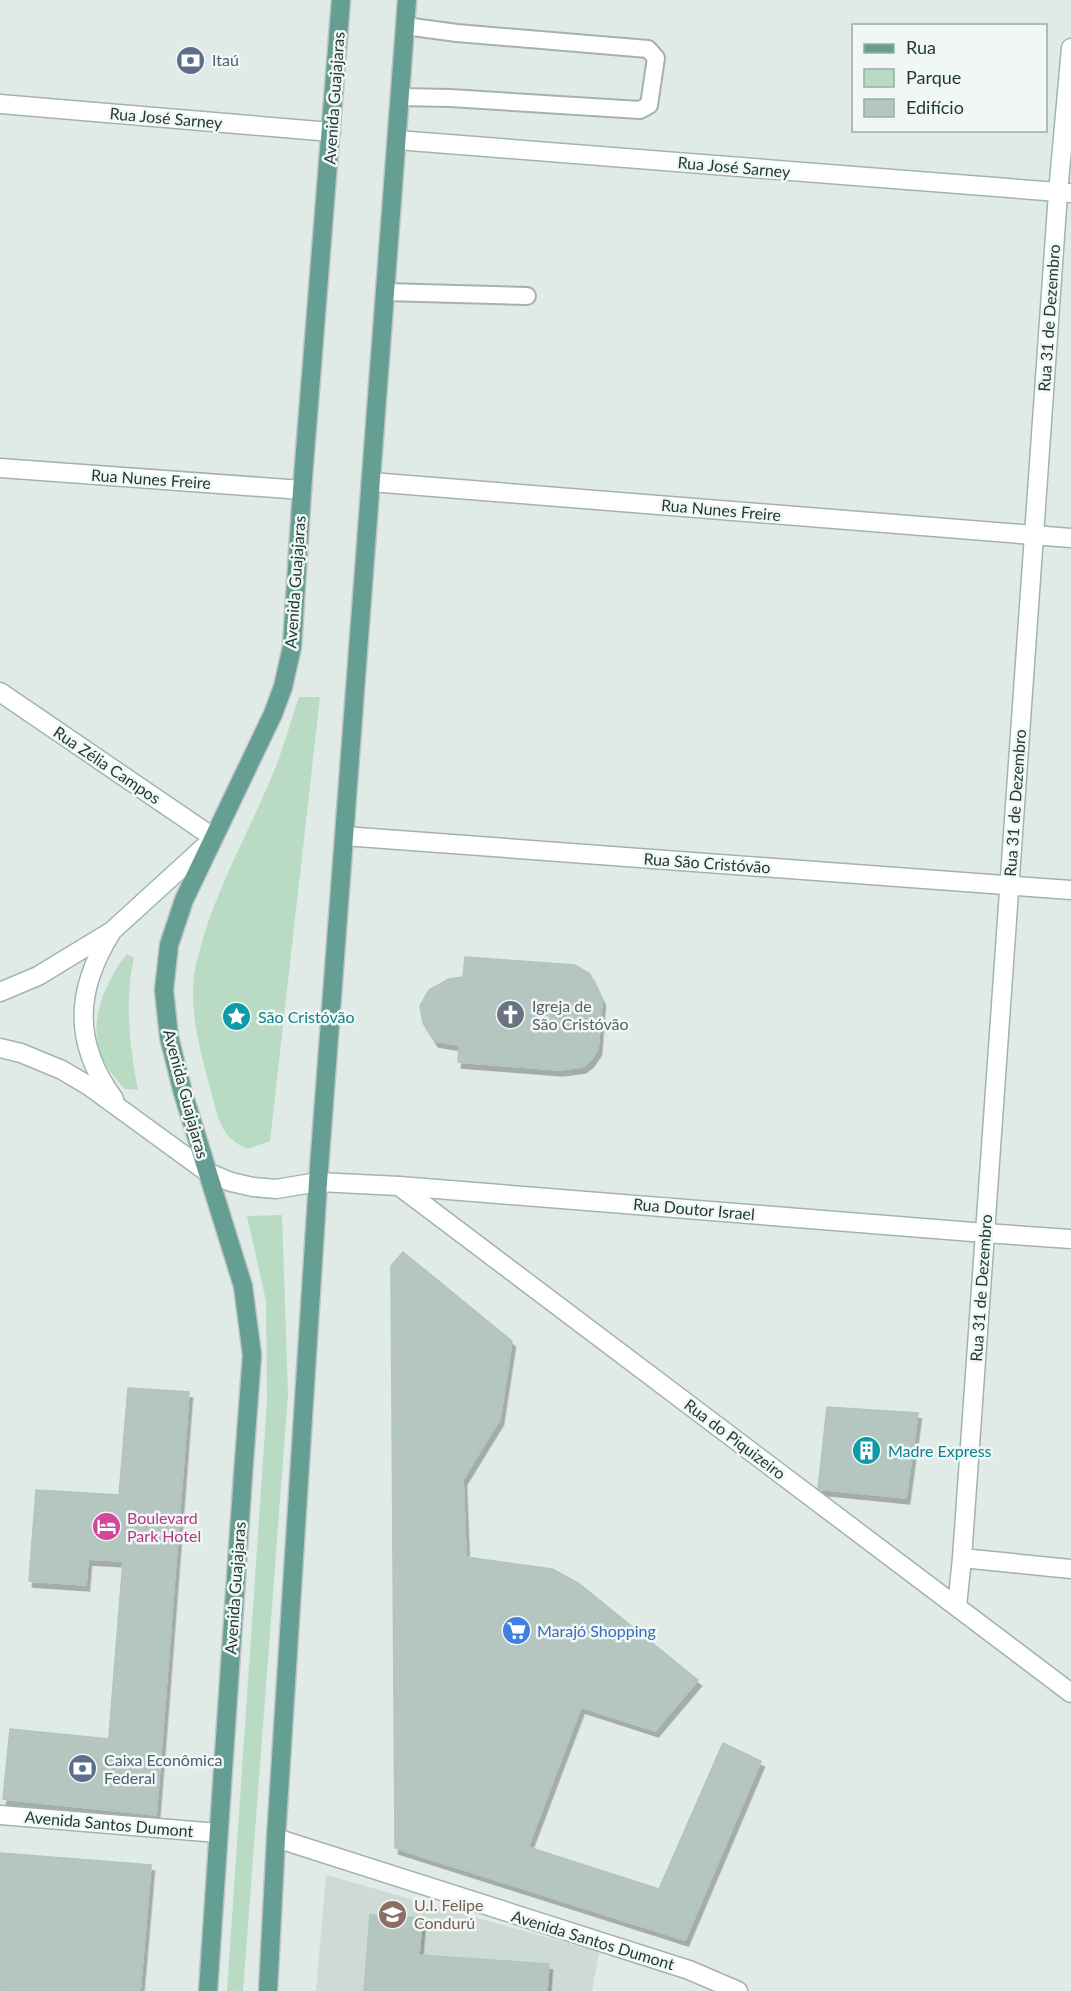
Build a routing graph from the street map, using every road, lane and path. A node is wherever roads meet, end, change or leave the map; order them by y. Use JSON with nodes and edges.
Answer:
{"nodes":[{"id":1,"x":341,"y":0,"type":"edge"},
{"id":2,"x":407,"y":0,"type":"edge"},
{"id":3,"x":405,"y":26,"type":"junction"},
{"id":4,"x":1071,"y":48,"type":"edge"},
{"id":5,"x":400,"y":97,"type":"junction"},
{"id":6,"x":0,"y":104,"type":"edge"},
{"id":7,"x":332,"y":132,"type":"junction"},
{"id":8,"x":397,"y":140,"type":"junction"},
{"id":9,"x":1065,"y":193,"type":"edge"},
{"id":10,"x":385,"y":292,"type":"junction"},
{"id":11,"x":527,"y":296,"type":"dead end"},
{"id":12,"x":0,"y":468,"type":"edge"},
{"id":13,"x":371,"y":482,"type":"junction"},
{"id":14,"x":302,"y":489,"type":"junction"},
{"id":15,"x":1034,"y":536,"type":"junction"},
{"id":16,"x":1071,"y":538,"type":"edge"},
{"id":17,"x":0,"y":693,"type":"edge"},
{"id":18,"x":344,"y":836,"type":"junction"},
{"id":19,"x":214,"y":838,"type":"junction"},
{"id":20,"x":1010,"y":886,"type":"junction"},
{"id":21,"x":1071,"y":890,"type":"edge"},
{"id":22,"x":112,"y":931,"type":"junction"},
{"id":23,"x":0,"y":992,"type":"edge"},
{"id":24,"x":0,"y":1048,"type":"edge"},
{"id":25,"x":123,"y":1110,"type":"junction"},
{"id":26,"x":207,"y":1172,"type":"junction"},
{"id":27,"x":318,"y":1182,"type":"junction"},
{"id":28,"x":399,"y":1185,"type":"junction"},
{"id":29,"x":985,"y":1233,"type":"junction"},
{"id":30,"x":1071,"y":1239,"type":"edge"},
{"id":31,"x":963,"y":1558,"type":"junction"},
{"id":32,"x":1071,"y":1569,"type":"edge"},
{"id":33,"x":957,"y":1606,"type":"junction"},
{"id":34,"x":1071,"y":1693,"type":"edge"},
{"id":35,"x":0,"y":1815,"type":"edge"},
{"id":36,"x":218,"y":1833,"type":"junction"},
{"id":37,"x":276,"y":1838,"type":"junction"},
{"id":38,"x":208,"y":1991,"type":"edge"},
{"id":39,"x":268,"y":1991,"type":"edge"},
{"id":40,"x":738,"y":1991,"type":"edge"}],
"edges":[{"from":1,"to":7,"type":"main road","name":"Avenida Guajajaras"},
{"from":2,"to":3,"type":"main road"},
{"from":3,"to":5,"type":"main road"},
{"from":3,"to":5,"type":"lane"},
{"from":4,"to":9,"type":"street","name":"Rua 31 de Dezembro"},
{"from":5,"to":8,"type":"main road"},
{"from":6,"to":7,"type":"street","name":"Rua José Sarney"},
{"from":7,"to":14,"type":"main road","name":"Avenida Guajajaras"},
{"from":8,"to":9,"type":"street","name":"Rua José Sarney"},
{"from":8,"to":10,"type":"main road"},
{"from":9,"to":15,"type":"street","name":"Rua 31 de Dezembro"},
{"from":10,"to":11,"type":"lane"},
{"from":10,"to":13,"type":"main road"},
{"from":12,"to":14,"type":"street","name":"Rua Nunes Freire"},
{"from":13,"to":15,"type":"street","name":"Rua Nunes Freire"},
{"from":13,"to":18,"type":"main road"},
{"from":14,"to":19,"type":"main road","name":"Avenida Guajajaras"},
{"from":15,"to":16,"type":"street","name":"Rua Nunes Freire"},
{"from":15,"to":20,"type":"street","name":"Rua 31 de Dezembro"},
{"from":17,"to":19,"type":"street","name":"Rua Zélia Campos"},
{"from":18,"to":20,"type":"street","name":"Rua São Cristóvão"},
{"from":18,"to":27,"type":"main road"},
{"from":19,"to":22,"type":"street"},
{"from":19,"to":26,"type":"main road","name":"Avenida Guajajaras"},
{"from":20,"to":21,"type":"street","name":"Rua São Cristóvão"},
{"from":20,"to":29,"type":"street","name":"Rua 31 de Dezembro"},
{"from":22,"to":23,"type":"street"},
{"from":22,"to":25,"type":"street"},
{"from":24,"to":25,"type":"street"},
{"from":25,"to":26,"type":"street"},
{"from":26,"to":27,"type":"street"},
{"from":26,"to":36,"type":"main road","name":"Avenida Guajajaras"},
{"from":27,"to":28,"type":"street","name":"Rua Doutor Israel"},
{"from":27,"to":37,"type":"main road"},
{"from":28,"to":29,"type":"street","name":"Rua Doutor Israel"},
{"from":28,"to":33,"type":"street","name":"Rua do Piquizeiro"},
{"from":29,"to":30,"type":"street","name":"Rua Doutor Israel"},
{"from":29,"to":31,"type":"street","name":"Rua 31 de Dezembro"},
{"from":31,"to":32,"type":"street"},
{"from":31,"to":33,"type":"street","name":"Rua 31 de Dezembro"},
{"from":33,"to":34,"type":"street","name":"Rua do Piquizeiro"},
{"from":35,"to":36,"type":"street","name":"Avenida Santos Dumont"},
{"from":36,"to":38,"type":"main road","name":"Avenida Guajajaras"},
{"from":37,"to":39,"type":"main road"},
{"from":37,"to":40,"type":"street","name":"Avenida Santos Dumont"}]}
